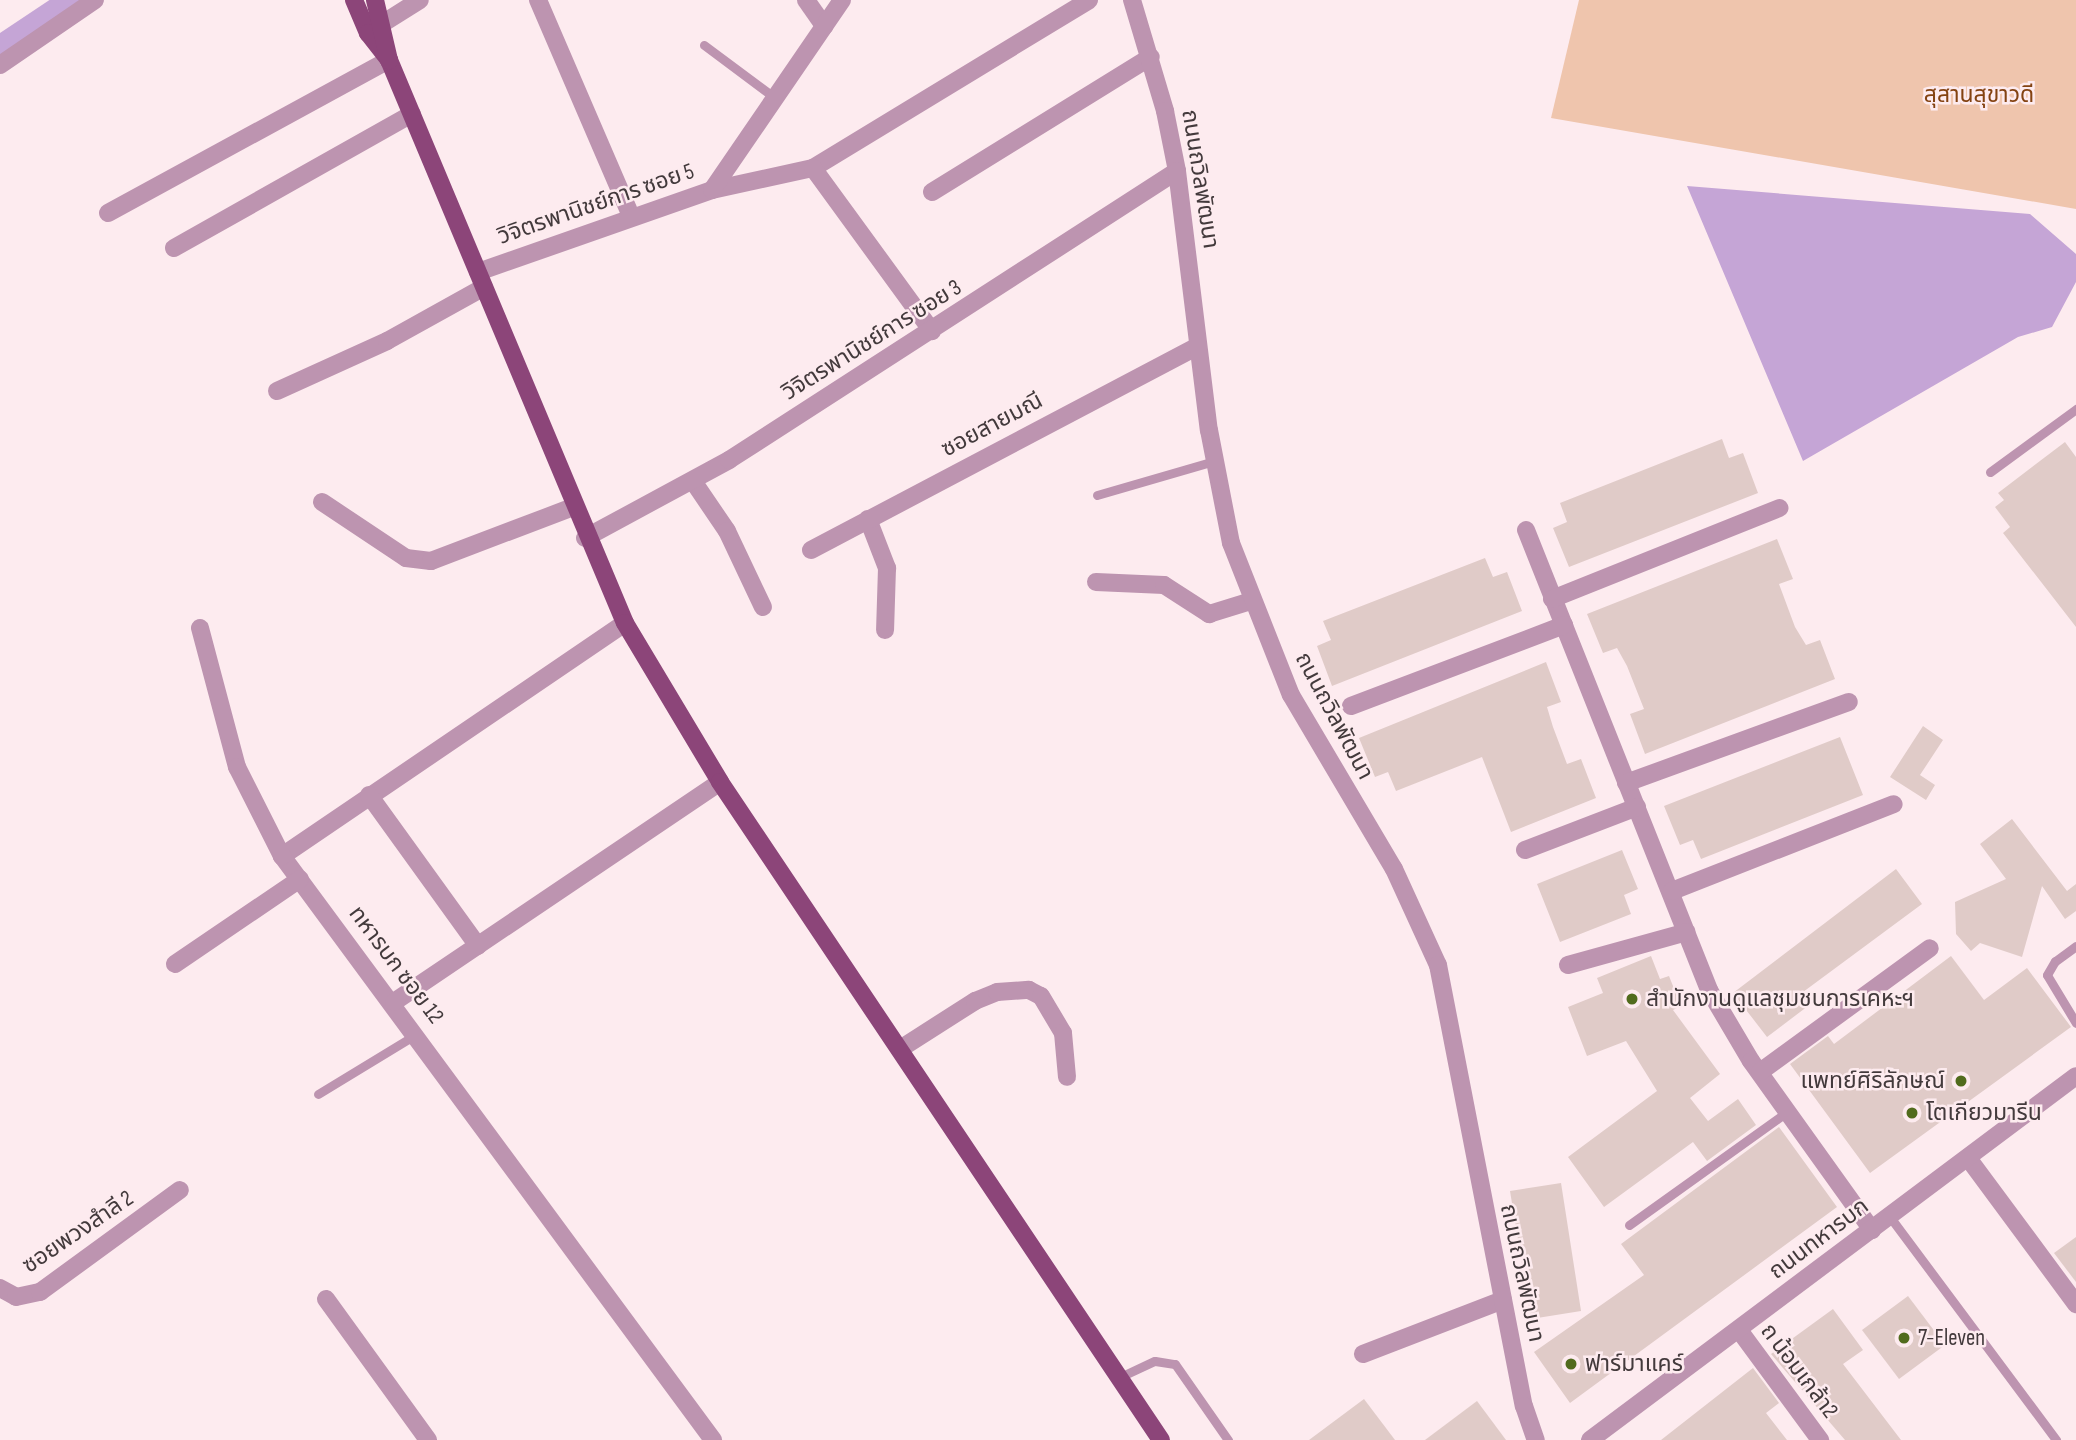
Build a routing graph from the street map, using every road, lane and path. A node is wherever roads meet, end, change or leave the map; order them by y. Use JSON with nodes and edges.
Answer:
{"nodes":[{"id":1,"x":95,"y":0,"type":"edge"},
{"id":2,"x":354,"y":0,"type":"edge"},
{"id":3,"x":375,"y":0,"type":"edge"},
{"id":4,"x":420,"y":0,"type":"edge"},
{"id":5,"x":538,"y":0,"type":"edge"},
{"id":6,"x":806,"y":0,"type":"edge"},
{"id":7,"x":842,"y":0,"type":"edge"},
{"id":8,"x":1089,"y":0,"type":"edge"},
{"id":9,"x":1132,"y":0,"type":"edge"},
{"id":10,"x":385,"y":22,"type":"junction"},
{"id":11,"x":824,"y":26,"type":"junction"},
{"id":12,"x":704,"y":45,"type":"dead end"},
{"id":13,"x":1151,"y":57,"type":"junction"},
{"id":14,"x":389,"y":60,"type":"junction"},
{"id":15,"x":0,"y":65,"type":"edge"},
{"id":16,"x":775,"y":98,"type":"junction"},
{"id":17,"x":412,"y":114,"type":"junction"},
{"id":18,"x":813,"y":168,"type":"junction"},
{"id":19,"x":1177,"y":172,"type":"junction"},
{"id":20,"x":712,"y":190,"type":"junction"},
{"id":21,"x":932,"y":192,"type":"dead end"},
{"id":22,"x":108,"y":213,"type":"dead end"},
{"id":23,"x":631,"y":216,"type":"junction"},
{"id":24,"x":174,"y":248,"type":"dead end"},
{"id":25,"x":481,"y":280,"type":"junction"},
{"id":26,"x":932,"y":331,"type":"junction"},
{"id":27,"x":1199,"y":346,"type":"junction"},
{"id":28,"x":277,"y":391,"type":"dead end"},
{"id":29,"x":2076,"y":409,"type":"edge"},
{"id":30,"x":1214,"y":461,"type":"junction"},
{"id":31,"x":1990,"y":472,"type":"dead end"},
{"id":32,"x":693,"y":481,"type":"junction"},
{"id":33,"x":1097,"y":495,"type":"dead end"},
{"id":34,"x":322,"y":502,"type":"dead end"},
{"id":35,"x":573,"y":507,"type":"junction"},
{"id":36,"x":1779,"y":508,"type":"dead end"},
{"id":37,"x":868,"y":519,"type":"junction"},
{"id":38,"x":1526,"y":530,"type":"dead end"},
{"id":39,"x":585,"y":538,"type":"junction"},
{"id":40,"x":811,"y":551,"type":"dead end"},
{"id":41,"x":1096,"y":582,"type":"dead end"},
{"id":42,"x":1552,"y":599,"type":"junction"},
{"id":43,"x":1251,"y":601,"type":"junction"},
{"id":44,"x":763,"y":607,"type":"dead end"},
{"id":45,"x":625,"y":623,"type":"junction"},
{"id":46,"x":1564,"y":625,"type":"junction"},
{"id":47,"x":200,"y":628,"type":"dead end"},
{"id":48,"x":885,"y":630,"type":"dead end"},
{"id":49,"x":1849,"y":702,"type":"dead end"},
{"id":50,"x":1351,"y":706,"type":"dead end"},
{"id":51,"x":720,"y":782,"type":"junction"},
{"id":52,"x":1626,"y":783,"type":"junction"},
{"id":53,"x":369,"y":795,"type":"junction"},
{"id":54,"x":1894,"y":804,"type":"dead end"},
{"id":55,"x":1637,"y":807,"type":"junction"},
{"id":56,"x":1524,"y":850,"type":"dead end"},
{"id":57,"x":282,"y":856,"type":"junction"},
{"id":58,"x":300,"y":879,"type":"junction"},
{"id":59,"x":1672,"y":891,"type":"junction"},
{"id":60,"x":1687,"y":932,"type":"junction"},
{"id":61,"x":478,"y":946,"type":"junction"},
{"id":62,"x":2076,"y":946,"type":"edge"},
{"id":63,"x":1930,"y":948,"type":"dead end"},
{"id":64,"x":175,"y":964,"type":"dead end"},
{"id":65,"x":1568,"y":965,"type":"dead end"},
{"id":66,"x":394,"y":1002,"type":"junction"},
{"id":67,"x":2076,"y":1023,"type":"edge"},
{"id":68,"x":417,"y":1034,"type":"junction"},
{"id":69,"x":900,"y":1049,"type":"junction"},
{"id":70,"x":1760,"y":1072,"type":"junction"},
{"id":71,"x":2076,"y":1076,"type":"edge"},
{"id":72,"x":1068,"y":1077,"type":"dead end"},
{"id":73,"x":318,"y":1094,"type":"dead end"},
{"id":74,"x":1788,"y":1111,"type":"junction"},
{"id":75,"x":1968,"y":1158,"type":"junction"},
{"id":76,"x":180,"y":1190,"type":"dead end"},
{"id":77,"x":1890,"y":1217,"type":"junction"},
{"id":78,"x":1629,"y":1225,"type":"dead end"},
{"id":79,"x":1872,"y":1230,"type":"junction"},
{"id":80,"x":0,"y":1288,"type":"edge"},
{"id":81,"x":326,"y":1299,"type":"dead end"},
{"id":82,"x":1503,"y":1300,"type":"junction"},
{"id":83,"x":2076,"y":1304,"type":"edge"},
{"id":84,"x":1739,"y":1330,"type":"junction"},
{"id":85,"x":1363,"y":1354,"type":"dead end"},
{"id":86,"x":1120,"y":1377,"type":"junction"},
{"id":87,"x":1594,"y":1439,"type":"edge"},
{"id":88,"x":428,"y":1440,"type":"edge"},
{"id":89,"x":713,"y":1440,"type":"edge"},
{"id":90,"x":1161,"y":1440,"type":"edge"},
{"id":91,"x":1227,"y":1440,"type":"edge"},
{"id":92,"x":1536,"y":1440,"type":"edge"},
{"id":93,"x":1820,"y":1440,"type":"edge"},
{"id":94,"x":2056,"y":1440,"type":"edge"}],
"edges":[{"from":1,"to":15,"type":"street"},
{"from":2,"to":14,"type":"main road"},
{"from":3,"to":10,"type":"main road"},
{"from":4,"to":10,"type":"street"},
{"from":5,"to":23,"type":"street"},
{"from":6,"to":11,"type":"street"},
{"from":7,"to":11,"type":"street","name":"วิจิตรพานิชย์การ ซอย 5"},
{"from":8,"to":18,"type":"street"},
{"from":9,"to":13,"type":"street","name":"ถนนถวิลพัฒนา"},
{"from":10,"to":14,"type":"main road"},
{"from":11,"to":16,"type":"street","name":"วิจิตรพานิชย์การ ซอย 5"},
{"from":12,"to":16,"type":"lane"},
{"from":13,"to":19,"type":"street","name":"ถนนถวิลพัฒนา"},
{"from":13,"to":21,"type":"street"},
{"from":14,"to":17,"type":"main road"},
{"from":14,"to":22,"type":"street"},
{"from":16,"to":20,"type":"street","name":"วิจิตรพานิชย์การ ซอย 5"},
{"from":17,"to":24,"type":"street"},
{"from":17,"to":25,"type":"main road"},
{"from":18,"to":20,"type":"street"},
{"from":18,"to":26,"type":"street"},
{"from":19,"to":26,"type":"street","name":"วิจิตรพานิชย์การ ซอย 3"},
{"from":19,"to":27,"type":"street","name":"ถนนถวิลพัฒนา"},
{"from":20,"to":23,"type":"street","name":"วิจิตรพานิชย์การ ซอย 5"},
{"from":23,"to":25,"type":"street","name":"วิจิตรพานิชย์การ ซอย 5"},
{"from":25,"to":28,"type":"street","name":"วิจิตรพานิชย์การ ซอย 5"},
{"from":25,"to":35,"type":"main road"},
{"from":26,"to":32,"type":"street","name":"วิจิตรพานิชย์การ ซอย 3"},
{"from":27,"to":30,"type":"street","name":"ถนนถวิลพัฒนา"},
{"from":27,"to":37,"type":"street","name":"ซอยสายมณี"},
{"from":29,"to":31,"type":"lane"},
{"from":30,"to":33,"type":"lane"},
{"from":30,"to":43,"type":"street","name":"ถนนถวิลพัฒนา"},
{"from":32,"to":39,"type":"street","name":"วิจิตรพานิชย์การ ซอย 3"},
{"from":32,"to":44,"type":"street"},
{"from":34,"to":35,"type":"street"},
{"from":35,"to":39,"type":"main road"},
{"from":36,"to":42,"type":"street"},
{"from":37,"to":40,"type":"street","name":"ซอยสายมณี"},
{"from":37,"to":48,"type":"street"},
{"from":38,"to":42,"type":"street"},
{"from":39,"to":45,"type":"main road"},
{"from":41,"to":43,"type":"street"},
{"from":42,"to":46,"type":"street"},
{"from":43,"to":82,"type":"street","name":"ถนนถวิลพัฒนา"},
{"from":45,"to":51,"type":"main road"},
{"from":45,"to":53,"type":"street"},
{"from":46,"to":50,"type":"street"},
{"from":46,"to":52,"type":"street"},
{"from":47,"to":57,"type":"street","name":"ทหารบก ซอย 12"},
{"from":49,"to":52,"type":"street"},
{"from":51,"to":61,"type":"street"},
{"from":51,"to":69,"type":"main road"},
{"from":52,"to":55,"type":"street"},
{"from":53,"to":57,"type":"street"},
{"from":53,"to":61,"type":"street"},
{"from":54,"to":59,"type":"street"},
{"from":55,"to":56,"type":"street"},
{"from":55,"to":59,"type":"street"},
{"from":57,"to":58,"type":"street","name":"ทหารบก ซอย 12"},
{"from":58,"to":64,"type":"street"},
{"from":58,"to":66,"type":"street","name":"ทหารบก ซอย 12"},
{"from":59,"to":60,"type":"street"},
{"from":60,"to":65,"type":"street"},
{"from":60,"to":70,"type":"street"},
{"from":61,"to":66,"type":"street"},
{"from":62,"to":67,"type":"lane"},
{"from":63,"to":70,"type":"street"},
{"from":66,"to":68,"type":"street","name":"ทหารบก ซอย 12"},
{"from":68,"to":73,"type":"lane"},
{"from":68,"to":89,"type":"street","name":"ทหารบก ซอย 12"},
{"from":69,"to":72,"type":"street"},
{"from":69,"to":86,"type":"main road"},
{"from":70,"to":74,"type":"street"},
{"from":71,"to":75,"type":"street","name":"ถนนทหารบก"},
{"from":74,"to":78,"type":"lane"},
{"from":74,"to":79,"type":"street"},
{"from":75,"to":77,"type":"street","name":"ถนนทหารบก"},
{"from":75,"to":83,"type":"street"},
{"from":76,"to":80,"type":"street","name":"ซอยพวงสำลี 2"},
{"from":77,"to":79,"type":"street","name":"ถนนทหารบก"},
{"from":77,"to":94,"type":"lane"},
{"from":79,"to":84,"type":"street","name":"ถนนทหารบก"},
{"from":81,"to":88,"type":"street"},
{"from":82,"to":85,"type":"street"},
{"from":82,"to":92,"type":"street","name":"ถนนถวิลพัฒนา"},
{"from":84,"to":87,"type":"street","name":"ถนนทหารบก"},
{"from":84,"to":93,"type":"street","name":"ถ น้อมเกล้า2"},
{"from":86,"to":90,"type":"main road"},
{"from":86,"to":91,"type":"lane"}]}
